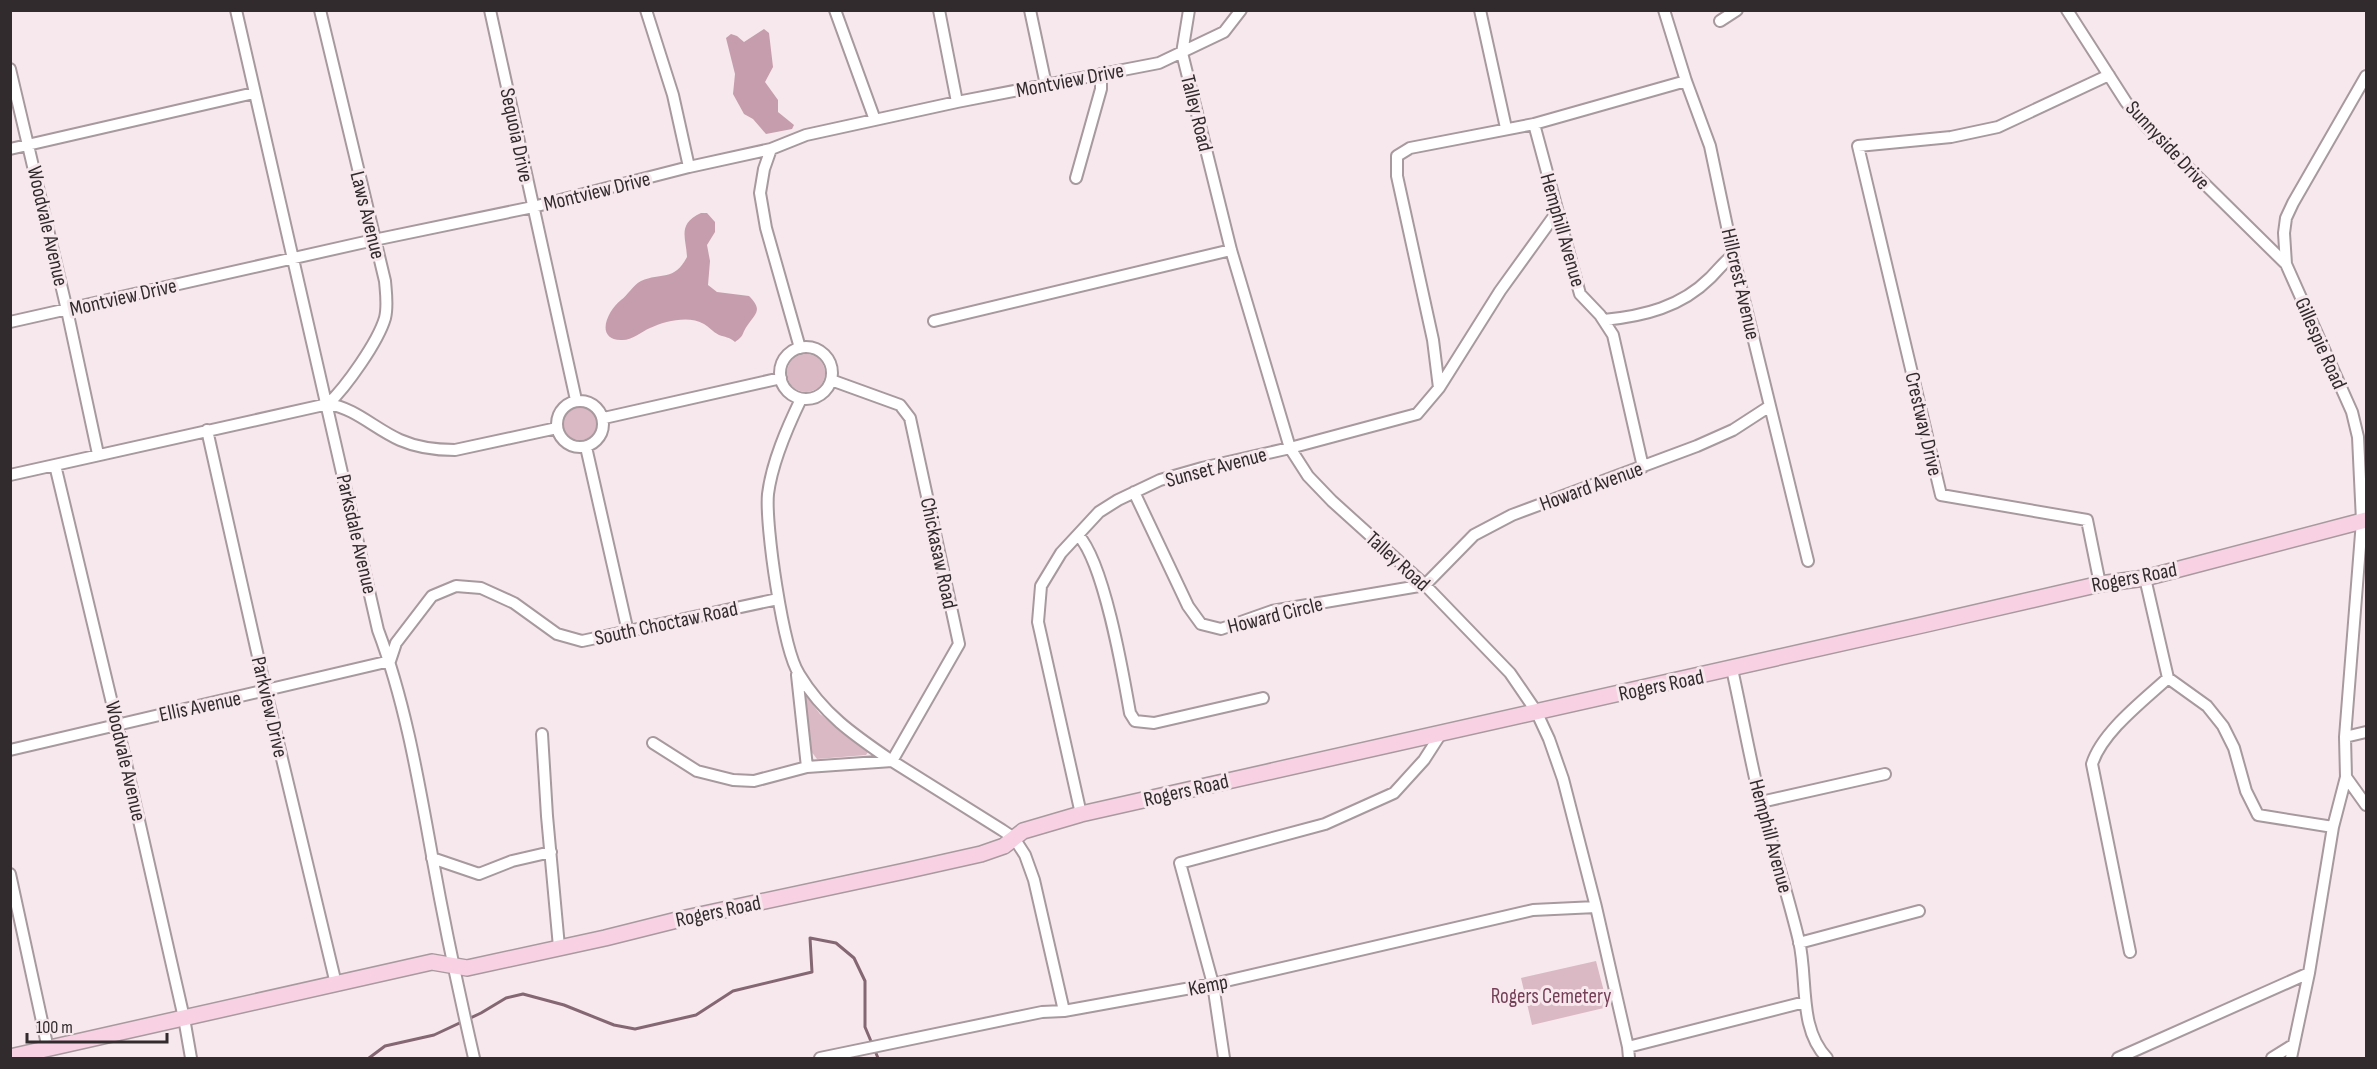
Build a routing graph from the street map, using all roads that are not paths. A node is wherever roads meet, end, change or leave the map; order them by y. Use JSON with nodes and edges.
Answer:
{"nodes":[{"id":1,"x":236,"y":10,"type":"edge"},
{"id":2,"x":320,"y":10,"type":"edge"},
{"id":3,"x":490,"y":10,"type":"edge"},
{"id":4,"x":646,"y":10,"type":"edge"},
{"id":5,"x":835,"y":10,"type":"edge"},
{"id":6,"x":939,"y":10,"type":"edge"},
{"id":7,"x":1030,"y":10,"type":"edge"},
{"id":8,"x":1190,"y":10,"type":"edge"},
{"id":9,"x":1241,"y":10,"type":"edge"},
{"id":10,"x":1480,"y":10,"type":"edge"},
{"id":11,"x":1664,"y":10,"type":"edge"},
{"id":12,"x":1737,"y":10,"type":"edge"},
{"id":13,"x":2067,"y":10,"type":"edge"},
{"id":14,"x":1720,"y":21,"type":"dead end"},
{"id":15,"x":1182,"y":53,"type":"junction"},
{"id":16,"x":10,"y":69,"type":"edge"},
{"id":17,"x":1101,"y":74,"type":"junction"},
{"id":18,"x":2109,"y":75,"type":"junction"},
{"id":19,"x":2367,"y":76,"type":"edge"},
{"id":20,"x":1686,"y":81,"type":"junction"},
{"id":21,"x":1046,"y":85,"type":"junction"},
{"id":22,"x":254,"y":93,"type":"junction"},
{"id":23,"x":957,"y":102,"type":"junction"},
{"id":24,"x":875,"y":120,"type":"junction"},
{"id":25,"x":1534,"y":124,"type":"junction"},
{"id":26,"x":1506,"y":128,"type":"junction"},
{"id":27,"x":29,"y":145,"type":"junction"},
{"id":28,"x":10,"y":149,"type":"edge"},
{"id":29,"x":771,"y":149,"type":"junction"},
{"id":30,"x":690,"y":167,"type":"junction"},
{"id":31,"x":1076,"y":178,"type":"dead end"},
{"id":32,"x":533,"y":207,"type":"junction"},
{"id":33,"x":1557,"y":212,"type":"junction"},
{"id":34,"x":374,"y":240,"type":"junction"},
{"id":35,"x":1231,"y":250,"type":"junction"},
{"id":36,"x":1733,"y":255,"type":"junction"},
{"id":37,"x":292,"y":259,"type":"junction"},
{"id":38,"x":2286,"y":264,"type":"junction"},
{"id":39,"x":67,"y":310,"type":"junction"},
{"id":40,"x":1604,"y":320,"type":"junction"},
{"id":41,"x":934,"y":321,"type":"dead end"},
{"id":42,"x":10,"y":322,"type":"edge"},
{"id":43,"x":800,"y":348,"type":"junction"},
{"id":44,"x":781,"y":378,"type":"junction"},
{"id":45,"x":831,"y":380,"type":"junction"},
{"id":46,"x":1439,"y":388,"type":"junction"},
{"id":47,"x":801,"y":399,"type":"junction"},
{"id":48,"x":576,"y":400,"type":"junction"},
{"id":49,"x":328,"y":404,"type":"junction"},
{"id":50,"x":1770,"y":406,"type":"junction"},
{"id":51,"x":604,"y":418,"type":"junction"},
{"id":52,"x":557,"y":428,"type":"junction"},
{"id":53,"x":207,"y":430,"type":"junction"},
{"id":54,"x":586,"y":447,"type":"junction"},
{"id":55,"x":1290,"y":448,"type":"junction"},
{"id":56,"x":98,"y":454,"type":"junction"},
{"id":57,"x":55,"y":465,"type":"junction"},
{"id":58,"x":1643,"y":467,"type":"junction"},
{"id":59,"x":10,"y":475,"type":"edge"},
{"id":60,"x":1134,"y":492,"type":"junction"},
{"id":61,"x":2364,"y":521,"type":"edge"},
{"id":62,"x":1078,"y":535,"type":"junction"},
{"id":63,"x":1808,"y":561,"type":"dead end"},
{"id":64,"x":2145,"y":578,"type":"junction"},
{"id":65,"x":2100,"y":584,"type":"junction"},
{"id":66,"x":1425,"y":585,"type":"junction"},
{"id":67,"x":778,"y":599,"type":"junction"},
{"id":68,"x":628,"y":632,"type":"junction"},
{"id":69,"x":390,"y":662,"type":"junction"},
{"id":70,"x":1732,"y":669,"type":"junction"},
{"id":71,"x":797,"y":672,"type":"junction"},
{"id":72,"x":2168,"y":678,"type":"junction"},
{"id":73,"x":266,"y":692,"type":"junction"},
{"id":74,"x":1263,"y":698,"type":"dead end"},
{"id":75,"x":1536,"y":711,"type":"junction"},
{"id":76,"x":117,"y":724,"type":"junction"},
{"id":77,"x":1442,"y":732,"type":"junction"},
{"id":78,"x":2367,"y":732,"type":"edge"},
{"id":79,"x":542,"y":734,"type":"dead end"},
{"id":80,"x":2345,"y":737,"type":"junction"},
{"id":81,"x":653,"y":743,"type":"dead end"},
{"id":82,"x":10,"y":750,"type":"edge"},
{"id":83,"x":892,"y":761,"type":"junction"},
{"id":84,"x":807,"y":767,"type":"junction"},
{"id":85,"x":1885,"y":774,"type":"dead end"},
{"id":86,"x":2346,"y":777,"type":"junction"},
{"id":87,"x":1761,"y":802,"type":"junction"},
{"id":88,"x":2367,"y":805,"type":"edge"},
{"id":89,"x":1081,"y":814,"type":"junction"},
{"id":90,"x":2333,"y":826,"type":"junction"},
{"id":91,"x":1014,"y":838,"type":"junction"},
{"id":92,"x":551,"y":852,"type":"junction"},
{"id":93,"x":432,"y":858,"type":"junction"},
{"id":94,"x":10,"y":874,"type":"edge"},
{"id":95,"x":1596,"y":907,"type":"junction"},
{"id":96,"x":1919,"y":911,"type":"dead end"},
{"id":97,"x":1799,"y":943,"type":"junction"},
{"id":98,"x":559,"y":947,"type":"junction"},
{"id":99,"x":2130,"y":952,"type":"dead end"},
{"id":100,"x":452,"y":964,"type":"junction"},
{"id":101,"x":2309,"y":973,"type":"junction"},
{"id":102,"x":336,"y":984,"type":"junction"},
{"id":103,"x":1213,"y":984,"type":"junction"},
{"id":104,"x":1805,"y":1002,"type":"junction"},
{"id":105,"x":1064,"y":1011,"type":"junction"},
{"id":106,"x":184,"y":1018,"type":"junction"},
{"id":107,"x":2293,"y":1045,"type":"junction"},
{"id":108,"x":1628,"y":1047,"type":"junction"},
{"id":109,"x":48,"y":1049,"type":"junction"},
{"id":110,"x":10,"y":1057,"type":"edge"},
{"id":111,"x":190,"y":1059,"type":"edge"},
{"id":112,"x":474,"y":1059,"type":"edge"},
{"id":113,"x":820,"y":1059,"type":"edge"},
{"id":114,"x":1224,"y":1059,"type":"edge"},
{"id":115,"x":1629,"y":1059,"type":"edge"},
{"id":116,"x":1827,"y":1059,"type":"edge"},
{"id":117,"x":2118,"y":1059,"type":"edge"},
{"id":118,"x":2272,"y":1059,"type":"edge"},
{"id":119,"x":2291,"y":1059,"type":"edge"}],
"edges":[{"from":1,"to":22,"type":"street","name":"Parksdale Avenue"},
{"from":2,"to":34,"type":"street","name":"Laws Avenue"},
{"from":3,"to":32,"type":"street","name":"Sequoia Drive"},
{"from":4,"to":30,"type":"street"},
{"from":5,"to":24,"type":"street"},
{"from":6,"to":23,"type":"street"},
{"from":7,"to":21,"type":"street"},
{"from":8,"to":15,"type":"street","name":"Talley Road"},
{"from":9,"to":15,"type":"street","name":"Talley Road"},
{"from":10,"to":26,"type":"street"},
{"from":11,"to":20,"type":"street","name":"Hillcrest Avenue"},
{"from":12,"to":14,"type":"street"},
{"from":13,"to":18,"type":"street","name":"Sunnyside Drive"},
{"from":15,"to":17,"type":"street","name":"Montview Drive"},
{"from":15,"to":35,"type":"street","name":"Talley Road"},
{"from":16,"to":27,"type":"street","name":"Woodvale Avenue"},
{"from":17,"to":21,"type":"street","name":"Montview Drive"},
{"from":17,"to":31,"type":"street"},
{"from":18,"to":38,"type":"street","name":"Sunnyside Drive"},
{"from":18,"to":65,"type":"street","name":"Crestway Drive"},
{"from":19,"to":38,"type":"street","name":"Gillespie Road"},
{"from":20,"to":25,"type":"street"},
{"from":20,"to":36,"type":"street","name":"Hillcrest Avenue"},
{"from":21,"to":23,"type":"street","name":"Montview Drive"},
{"from":22,"to":27,"type":"street"},
{"from":22,"to":37,"type":"street","name":"Parksdale Avenue"},
{"from":23,"to":24,"type":"street","name":"Montview Drive"},
{"from":24,"to":29,"type":"street","name":"Montview Drive"},
{"from":25,"to":26,"type":"street"},
{"from":25,"to":33,"type":"street","name":"Hemphill Avenue"},
{"from":26,"to":46,"type":"street"},
{"from":27,"to":28,"type":"street"},
{"from":27,"to":39,"type":"street","name":"Woodvale Avenue"},
{"from":29,"to":30,"type":"street","name":"Montview Drive"},
{"from":29,"to":43,"type":"street"},
{"from":30,"to":32,"type":"street","name":"Montview Drive"},
{"from":32,"to":34,"type":"street","name":"Montview Drive"},
{"from":32,"to":48,"type":"street","name":"Sequoia Drive"},
{"from":33,"to":40,"type":"street","name":"Hemphill Avenue"},
{"from":33,"to":46,"type":"street","name":"Sunset Avenue"},
{"from":34,"to":37,"type":"street","name":"Montview Drive"},
{"from":34,"to":49,"type":"street","name":"Laws Avenue"},
{"from":35,"to":41,"type":"street"},
{"from":35,"to":55,"type":"street","name":"Talley Road"},
{"from":36,"to":40,"type":"street"},
{"from":36,"to":50,"type":"street","name":"Hillcrest Avenue"},
{"from":37,"to":39,"type":"street","name":"Montview Drive"},
{"from":37,"to":49,"type":"street","name":"Parksdale Avenue"},
{"from":38,"to":61,"type":"street","name":"Gillespie Road"},
{"from":39,"to":42,"type":"street","name":"Montview Drive"},
{"from":39,"to":56,"type":"street","name":"Woodvale Avenue"},
{"from":40,"to":58,"type":"street","name":"Hemphill Avenue"},
{"from":43,"to":44,"type":"street"},
{"from":43,"to":45,"type":"street"},
{"from":44,"to":47,"type":"street"},
{"from":44,"to":51,"type":"street"},
{"from":45,"to":47,"type":"street"},
{"from":45,"to":83,"type":"street","name":"Chickasaw Road"},
{"from":46,"to":55,"type":"street","name":"Sunset Avenue"},
{"from":47,"to":67,"type":"street"},
{"from":48,"to":51,"type":"street"},
{"from":48,"to":52,"type":"street"},
{"from":49,"to":52,"type":"street"},
{"from":49,"to":53,"type":"street"},
{"from":49,"to":69,"type":"street","name":"Parksdale Avenue"},
{"from":50,"to":58,"type":"street","name":"Howard Avenue"},
{"from":50,"to":63,"type":"street","name":"Hillcrest Avenue"},
{"from":51,"to":54,"type":"street"},
{"from":52,"to":54,"type":"street"},
{"from":53,"to":56,"type":"street"},
{"from":53,"to":73,"type":"street","name":"Parkview Drive"},
{"from":54,"to":68,"type":"street"},
{"from":55,"to":60,"type":"street","name":"Sunset Avenue"},
{"from":55,"to":66,"type":"street","name":"Talley Road"},
{"from":56,"to":57,"type":"street"},
{"from":57,"to":59,"type":"street"},
{"from":57,"to":76,"type":"street","name":"Woodvale Avenue"},
{"from":58,"to":66,"type":"street","name":"Howard Avenue"},
{"from":60,"to":62,"type":"street","name":"Sunset Avenue"},
{"from":60,"to":66,"type":"street","name":"Howard Circle"},
{"from":61,"to":64,"type":"street","name":"Rogers Road"},
{"from":61,"to":80,"type":"street","name":"Gillespie Road"},
{"from":62,"to":74,"type":"street"},
{"from":62,"to":89,"type":"street","name":"Sunset Avenue"},
{"from":64,"to":65,"type":"street","name":"Rogers Road"},
{"from":64,"to":72,"type":"street"},
{"from":65,"to":70,"type":"street","name":"Rogers Road"},
{"from":66,"to":75,"type":"street","name":"Talley Road"},
{"from":67,"to":68,"type":"street","name":"South Choctaw Road"},
{"from":67,"to":71,"type":"street"},
{"from":68,"to":69,"type":"street","name":"South Choctaw Road"},
{"from":69,"to":73,"type":"street","name":"Ellis Avenue"},
{"from":69,"to":93,"type":"street","name":"Parksdale Avenue"},
{"from":70,"to":75,"type":"street","name":"Rogers Road"},
{"from":70,"to":87,"type":"street","name":"Hemphill Avenue"},
{"from":71,"to":83,"type":"street"},
{"from":71,"to":84,"type":"street"},
{"from":72,"to":90,"type":"street"},
{"from":72,"to":99,"type":"street"},
{"from":73,"to":76,"type":"street","name":"Ellis Avenue"},
{"from":73,"to":102,"type":"street","name":"Parkview Drive"},
{"from":75,"to":77,"type":"street","name":"Rogers Road"},
{"from":75,"to":95,"type":"street","name":"Talley Road"},
{"from":76,"to":82,"type":"street","name":"Ellis Avenue"},
{"from":76,"to":106,"type":"street","name":"Woodvale Avenue"},
{"from":77,"to":89,"type":"street","name":"Rogers Road"},
{"from":77,"to":103,"type":"street"},
{"from":78,"to":80,"type":"street"},
{"from":79,"to":92,"type":"street"},
{"from":80,"to":86,"type":"street","name":"Gillespie Road"},
{"from":81,"to":84,"type":"street"},
{"from":83,"to":84,"type":"street"},
{"from":83,"to":91,"type":"street"},
{"from":85,"to":87,"type":"street"},
{"from":86,"to":88,"type":"street"},
{"from":86,"to":90,"type":"street","name":"Gillespie Road"},
{"from":87,"to":97,"type":"street","name":"Hemphill Avenue"},
{"from":89,"to":91,"type":"street","name":"Rogers Road"},
{"from":90,"to":101,"type":"street","name":"Gillespie Road"},
{"from":91,"to":98,"type":"street","name":"Rogers Road"},
{"from":91,"to":105,"type":"street"},
{"from":92,"to":93,"type":"street"},
{"from":92,"to":98,"type":"street"},
{"from":93,"to":100,"type":"street","name":"Parksdale Avenue"},
{"from":94,"to":109,"type":"street"},
{"from":95,"to":103,"type":"street","name":"Kemp"},
{"from":95,"to":108,"type":"street","name":"Talley Road"},
{"from":96,"to":97,"type":"street"},
{"from":97,"to":104,"type":"street","name":"Hemphill Avenue"},
{"from":98,"to":100,"type":"street","name":"Rogers Road"},
{"from":100,"to":102,"type":"street","name":"Rogers Road"},
{"from":100,"to":112,"type":"street","name":"Parksdale Avenue"},
{"from":101,"to":107,"type":"street","name":"Gillespie Road"},
{"from":101,"to":117,"type":"street"},
{"from":102,"to":106,"type":"street","name":"Rogers Road"},
{"from":103,"to":105,"type":"street","name":"Kemp"},
{"from":103,"to":114,"type":"street"},
{"from":104,"to":108,"type":"street"},
{"from":104,"to":116,"type":"street","name":"Hemphill Avenue"},
{"from":105,"to":113,"type":"street","name":"Kemp"},
{"from":106,"to":109,"type":"street","name":"Rogers Road"},
{"from":106,"to":111,"type":"street","name":"Woodvale Avenue"},
{"from":107,"to":118,"type":"street"},
{"from":107,"to":119,"type":"street","name":"Gillespie Road"},
{"from":108,"to":115,"type":"street","name":"Talley Road"},
{"from":109,"to":110,"type":"street","name":"Rogers Road"}]}
